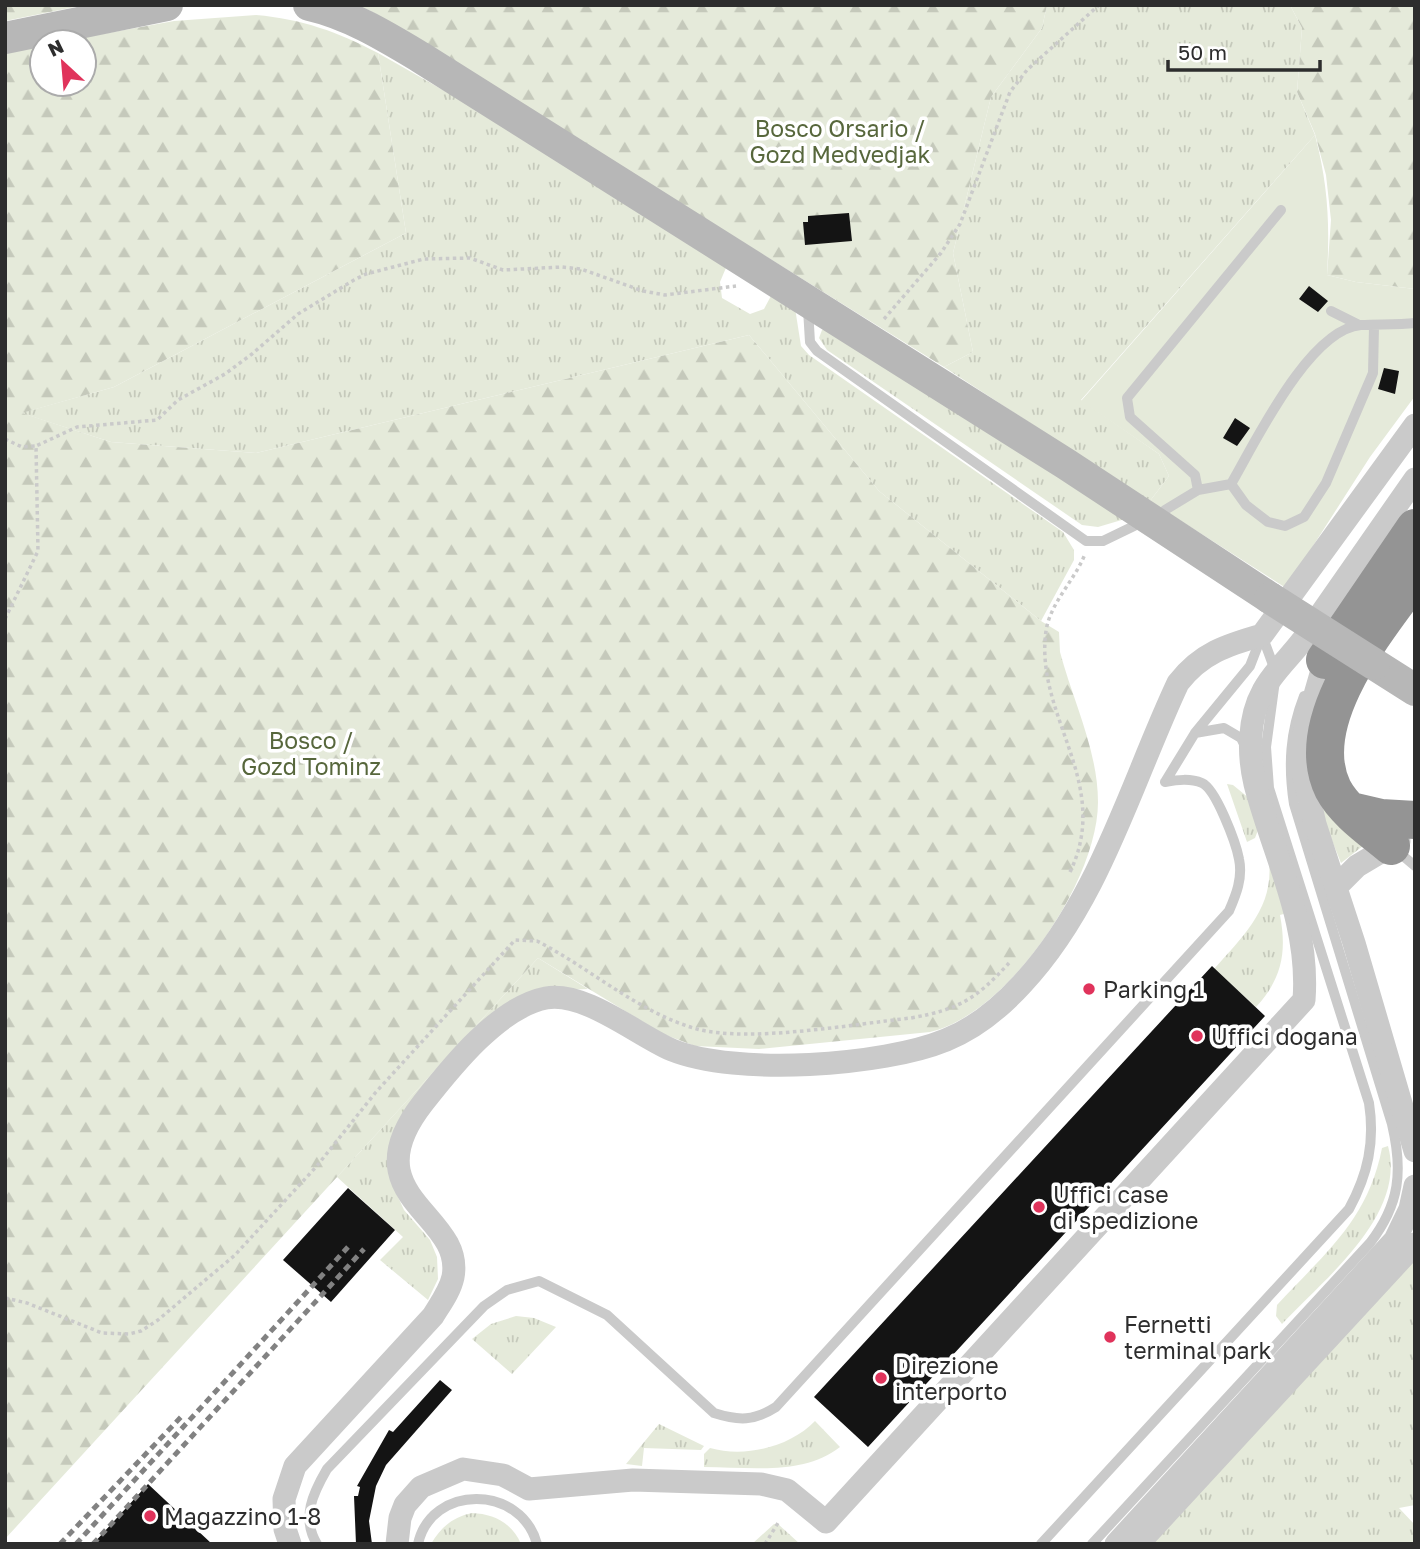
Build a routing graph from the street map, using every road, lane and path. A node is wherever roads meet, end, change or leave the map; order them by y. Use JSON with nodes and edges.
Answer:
{"nodes":[{"id":1,"x":167,"y":5,"type":"edge"},
{"id":2,"x":309,"y":5,"type":"edge"},
{"id":3,"x":1099,"y":5,"type":"edge"},
{"id":4,"x":5,"y":38,"type":"edge"},
{"id":5,"x":1280,"y":210,"type":"dead end"},
{"id":6,"x":761,"y":272,"type":"junction"},
{"id":7,"x":808,"y":302,"type":"junction"},
{"id":8,"x":1331,"y":311,"type":"dead end"},
{"id":9,"x":1415,"y":323,"type":"edge"},
{"id":10,"x":1359,"y":325,"type":"junction"},
{"id":11,"x":1374,"y":327,"type":"junction"},
{"id":12,"x":869,"y":340,"type":"junction"},
{"id":13,"x":1415,"y":425,"type":"edge"},
{"id":14,"x":5,"y":439,"type":"edge"},
{"id":15,"x":36,"y":446,"type":"junction"},
{"id":16,"x":1415,"y":479,"type":"edge"},
{"id":17,"x":1231,"y":484,"type":"junction"},
{"id":18,"x":1198,"y":490,"type":"junction"},
{"id":19,"x":1165,"y":510,"type":"dead end"},
{"id":20,"x":1134,"y":526,"type":"dead end"},
{"id":21,"x":1415,"y":528,"type":"edge"},
{"id":22,"x":1086,"y":541,"type":"junction"},
{"id":23,"x":1415,"y":577,"type":"edge"},
{"id":24,"x":5,"y":619,"type":"edge"},
{"id":25,"x":1262,"y":635,"type":"junction"},
{"id":26,"x":1325,"y":660,"type":"junction"},
{"id":27,"x":1276,"y":673,"type":"junction"},
{"id":28,"x":1415,"y":690,"type":"edge"},
{"id":29,"x":1195,"y":733,"type":"junction"},
{"id":30,"x":1250,"y":757,"type":"junction"},
{"id":31,"x":1409,"y":841,"type":"edge"},
{"id":32,"x":1065,"y":880,"type":"dead end"},
{"id":33,"x":1336,"y":886,"type":"junction"},
{"id":34,"x":1013,"y":958,"type":"dead end"},
{"id":35,"x":1415,"y":1151,"type":"edge"},
{"id":36,"x":1415,"y":1186,"type":"edge"},
{"id":37,"x":1415,"y":1244,"type":"edge"},
{"id":38,"x":5,"y":1298,"type":"edge"},
{"id":39,"x":778,"y":1524,"type":"dead end"},
{"id":40,"x":290,"y":1544,"type":"edge"},
{"id":41,"x":317,"y":1544,"type":"edge"},
{"id":42,"x":397,"y":1544,"type":"edge"},
{"id":43,"x":418,"y":1544,"type":"edge"},
{"id":44,"x":537,"y":1544,"type":"edge"},
{"id":45,"x":765,"y":1544,"type":"edge"},
{"id":46,"x":1041,"y":1544,"type":"edge"},
{"id":47,"x":1092,"y":1544,"type":"edge"},
{"id":48,"x":1116,"y":1544,"type":"edge"},
{"id":49,"x":1138,"y":1544,"type":"edge"}],
"edges":[{"from":1,"to":4,"type":"street"},
{"from":2,"to":6,"type":"street"},
{"from":3,"to":12,"type":"path"},
{"from":5,"to":18,"type":"lane"},
{"from":6,"to":7,"type":"street"},
{"from":6,"to":15,"type":"path"},
{"from":7,"to":12,"type":"street"},
{"from":7,"to":22,"type":"lane"},
{"from":8,"to":10,"type":"lane"},
{"from":9,"to":11,"type":"lane"},
{"from":10,"to":11,"type":"lane"},
{"from":10,"to":17,"type":"lane"},
{"from":11,"to":17,"type":"lane"},
{"from":12,"to":28,"type":"street","bridge":true},
{"from":13,"to":25,"type":"street"},
{"from":14,"to":15,"type":"path"},
{"from":15,"to":24,"type":"path"},
{"from":16,"to":27,"type":"street"},
{"from":17,"to":18,"type":"lane"},
{"from":18,"to":19,"type":"lane"},
{"from":20,"to":22,"type":"lane"},
{"from":21,"to":26,"type":"highway"},
{"from":22,"to":32,"type":"path"},
{"from":23,"to":31,"type":"highway"},
{"from":25,"to":27,"type":"lane"},
{"from":25,"to":29,"type":"lane"},
{"from":25,"to":40,"type":"street"},
{"from":26,"to":33,"type":"street"},
{"from":26,"to":47,"type":"lane"},
{"from":27,"to":30,"type":"street"},
{"from":27,"to":46,"type":"lane"},
{"from":29,"to":30,"type":"lane"},
{"from":29,"to":41,"type":"lane"},
{"from":30,"to":42,"type":"street"},
{"from":31,"to":33,"type":"street"},
{"from":33,"to":35,"type":"street"},
{"from":34,"to":38,"type":"path"},
{"from":36,"to":48,"type":"street"},
{"from":37,"to":49,"type":"street"},
{"from":39,"to":45,"type":"path"},
{"from":43,"to":44,"type":"lane"}]}
